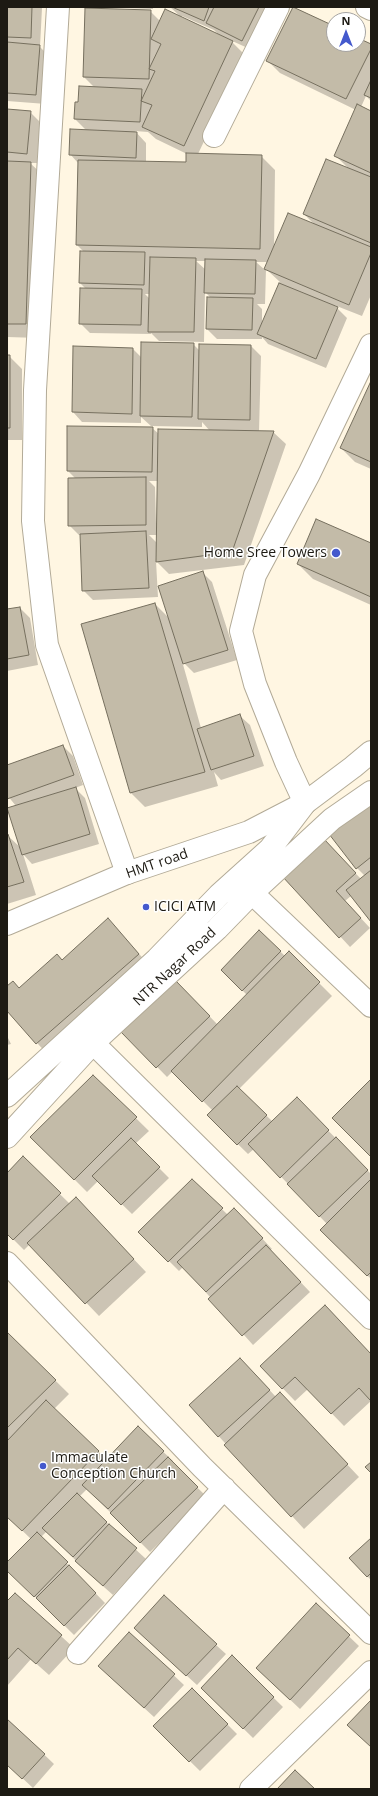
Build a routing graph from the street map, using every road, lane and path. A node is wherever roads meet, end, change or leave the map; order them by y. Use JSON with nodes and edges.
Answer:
{"nodes":[{"id":1,"x":58,"y":7,"type":"edge"},
{"id":2,"x":278,"y":7,"type":"edge"},
{"id":3,"x":367,"y":7,"type":"edge"},
{"id":4,"x":371,"y":9,"type":"edge"},
{"id":5,"x":214,"y":136,"type":"dead end"},
{"id":6,"x":371,"y":345,"type":"edge"},
{"id":7,"x":371,"y":752,"type":"edge"},
{"id":8,"x":371,"y":792,"type":"edge"},
{"id":9,"x":305,"y":803,"type":"junction"},
{"id":10,"x":127,"y":873,"type":"junction"},
{"id":11,"x":252,"y":892,"type":"junction"},
{"id":12,"x":7,"y":924,"type":"edge"},
{"id":13,"x":371,"y":1006,"type":"edge"},
{"id":14,"x":93,"y":1043,"type":"junction"},
{"id":15,"x":7,"y":1096,"type":"edge"},
{"id":16,"x":7,"y":1137,"type":"edge"},
{"id":17,"x":7,"y":1263,"type":"edge"},
{"id":18,"x":371,"y":1318,"type":"edge"},
{"id":19,"x":224,"y":1488,"type":"junction"},
{"id":20,"x":371,"y":1633,"type":"edge"},
{"id":21,"x":78,"y":1653,"type":"dead end"},
{"id":22,"x":371,"y":1672,"type":"edge"},
{"id":23,"x":251,"y":1789,"type":"edge"}],
"edges":[{"from":1,"to":10,"type":"street"},
{"from":2,"to":5,"type":"street"},
{"from":3,"to":4,"type":"street"},
{"from":6,"to":9,"type":"street"},
{"from":7,"to":9,"type":"street"},
{"from":8,"to":11,"type":"street","name":"NTR Nagar Road"},
{"from":9,"to":10,"type":"street","name":"HMT road"},
{"from":9,"to":15,"type":"street","name":"NTR Nagar Road"},
{"from":10,"to":12,"type":"street","name":"HMT road"},
{"from":11,"to":13,"type":"street"},
{"from":11,"to":14,"type":"street","name":"NTR Nagar Road"},
{"from":14,"to":16,"type":"street","name":"NTR Nagar Road"},
{"from":14,"to":18,"type":"street"},
{"from":17,"to":19,"type":"street"},
{"from":19,"to":20,"type":"street"},
{"from":19,"to":21,"type":"street"},
{"from":22,"to":23,"type":"street"}]}
